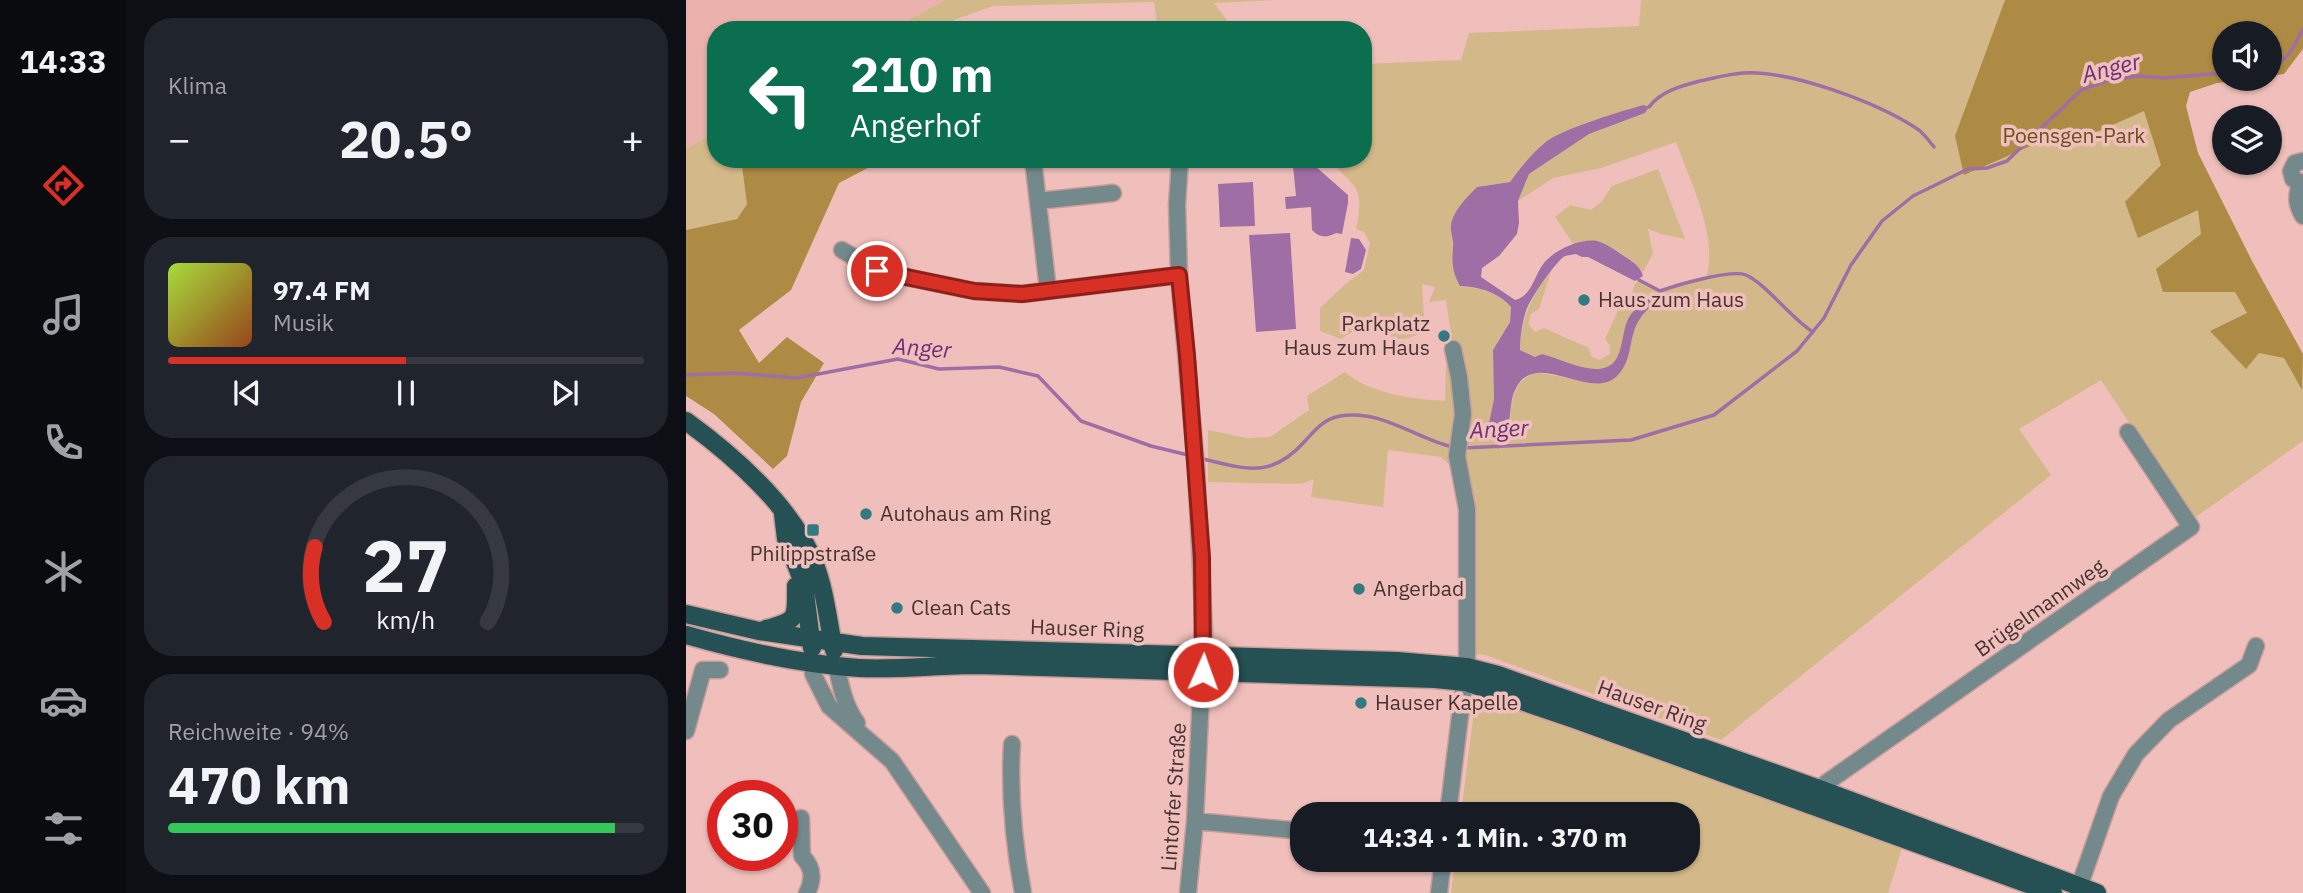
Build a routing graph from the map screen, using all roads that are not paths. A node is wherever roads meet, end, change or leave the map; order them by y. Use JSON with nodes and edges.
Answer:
{"nodes":[{"id":1,"x":2303,"y":160,"type":"edge"},
{"id":2,"x":1034,"y":168,"type":"edge"},
{"id":3,"x":1179,"y":168,"type":"edge"},
{"id":4,"x":2301,"y":183,"type":"edge"},
{"id":5,"x":1113,"y":193,"type":"dead end"},
{"id":6,"x":1038,"y":201,"type":"junction"},
{"id":7,"x":2303,"y":216,"type":"edge"},
{"id":8,"x":842,"y":250,"type":"dead end"},
{"id":9,"x":1179,"y":275,"type":"junction"},
{"id":10,"x":1048,"y":290,"type":"junction"},
{"id":11,"x":1452,"y":349,"type":"dead end"},
{"id":12,"x":686,"y":421,"type":"edge"},
{"id":13,"x":2128,"y":432,"type":"dead end"},
{"id":14,"x":783,"y":514,"type":"junction"},
{"id":15,"x":795,"y":561,"type":"junction"},
{"id":16,"x":686,"y":614,"type":"edge"},
{"id":17,"x":760,"y":631,"type":"junction"},
{"id":18,"x":686,"y":635,"type":"edge"},
{"id":19,"x":812,"y":639,"type":"junction"},
{"id":20,"x":832,"y":641,"type":"junction"},
{"id":21,"x":2256,"y":646,"type":"dead end"},
{"id":22,"x":813,"y":662,"type":"junction"},
{"id":23,"x":1204,"y":664,"type":"junction"},
{"id":24,"x":836,"y":665,"type":"junction"},
{"id":25,"x":720,"y":670,"type":"dead end"},
{"id":26,"x":1466,"y":675,"type":"junction"},
{"id":27,"x":686,"y":731,"type":"edge"},
{"id":28,"x":866,"y":736,"type":"junction"},
{"id":29,"x":1012,"y":744,"type":"dead end"},
{"id":30,"x":1822,"y":790,"type":"junction"},
{"id":31,"x":1450,"y":802,"type":"edge"},
{"id":32,"x":1812,"y":806,"type":"junction"},
{"id":33,"x":801,"y":818,"type":"dead end"},
{"id":34,"x":1195,"y":821,"type":"junction"},
{"id":35,"x":1290,"y":830,"type":"edge"},
{"id":36,"x":1441,"y":872,"type":"edge"},
{"id":37,"x":2078,"y":889,"type":"edge"},
{"id":38,"x":807,"y":893,"type":"edge"},
{"id":39,"x":982,"y":893,"type":"edge"},
{"id":40,"x":1023,"y":893,"type":"edge"},
{"id":41,"x":1188,"y":893,"type":"edge"},
{"id":42,"x":1439,"y":893,"type":"edge"},
{"id":43,"x":2053,"y":893,"type":"edge"},
{"id":44,"x":2096,"y":893,"type":"edge"}],
"edges":[{"from":1,"to":4,"type":"street"},
{"from":2,"to":6,"type":"street"},
{"from":3,"to":9,"type":"street","name":"Lintorfer Straße"},
{"from":4,"to":7,"type":"street"},
{"from":5,"to":6,"type":"street"},
{"from":6,"to":10,"type":"street"},
{"from":8,"to":10,"type":"street"},
{"from":9,"to":10,"type":"street"},
{"from":9,"to":23,"type":"street","name":"Lintorfer Straße"},
{"from":11,"to":26,"type":"street"},
{"from":12,"to":14,"type":"main road"},
{"from":13,"to":30,"type":"street","name":"Brügelmannweg"},
{"from":14,"to":15,"type":"main road"},
{"from":14,"to":20,"type":"main road"},
{"from":15,"to":17,"type":"main road"},
{"from":15,"to":19,"type":"main road"},
{"from":16,"to":17,"type":"main road","name":"Hauser Ring"},
{"from":17,"to":19,"type":"main road","name":"Hauser Ring"},
{"from":18,"to":22,"type":"main road","name":"Hauser Ring"},
{"from":19,"to":20,"type":"main road","name":"Hauser Ring"},
{"from":19,"to":22,"type":"main road"},
{"from":20,"to":23,"type":"main road","name":"Hauser Ring"},
{"from":20,"to":24,"type":"main road"},
{"from":21,"to":37,"type":"street"},
{"from":22,"to":24,"type":"main road","name":"Hauser Ring"},
{"from":22,"to":28,"type":"street"},
{"from":23,"to":24,"type":"main road","name":"Hauser Ring"},
{"from":23,"to":26,"type":"main road","name":"Hauser Ring"},
{"from":23,"to":34,"type":"street","name":"Lintorfer Straße"},
{"from":24,"to":28,"type":"street"},
{"from":25,"to":27,"type":"street"},
{"from":26,"to":30,"type":"main road","name":"Hauser Ring"},
{"from":26,"to":31,"type":"street"},
{"from":26,"to":32,"type":"main road","name":"Hauser Ring"},
{"from":28,"to":39,"type":"street"},
{"from":29,"to":40,"type":"street"},
{"from":30,"to":32,"type":"street"},
{"from":30,"to":37,"type":"main road","name":"Hauser Ring"},
{"from":32,"to":43,"type":"main road","name":"Hauser Ring"},
{"from":33,"to":38,"type":"street"},
{"from":34,"to":35,"type":"street"},
{"from":34,"to":41,"type":"street","name":"Lintorfer Straße"},
{"from":36,"to":42,"type":"street"},
{"from":37,"to":44,"type":"main road","name":"Hauser Ring"}]}
